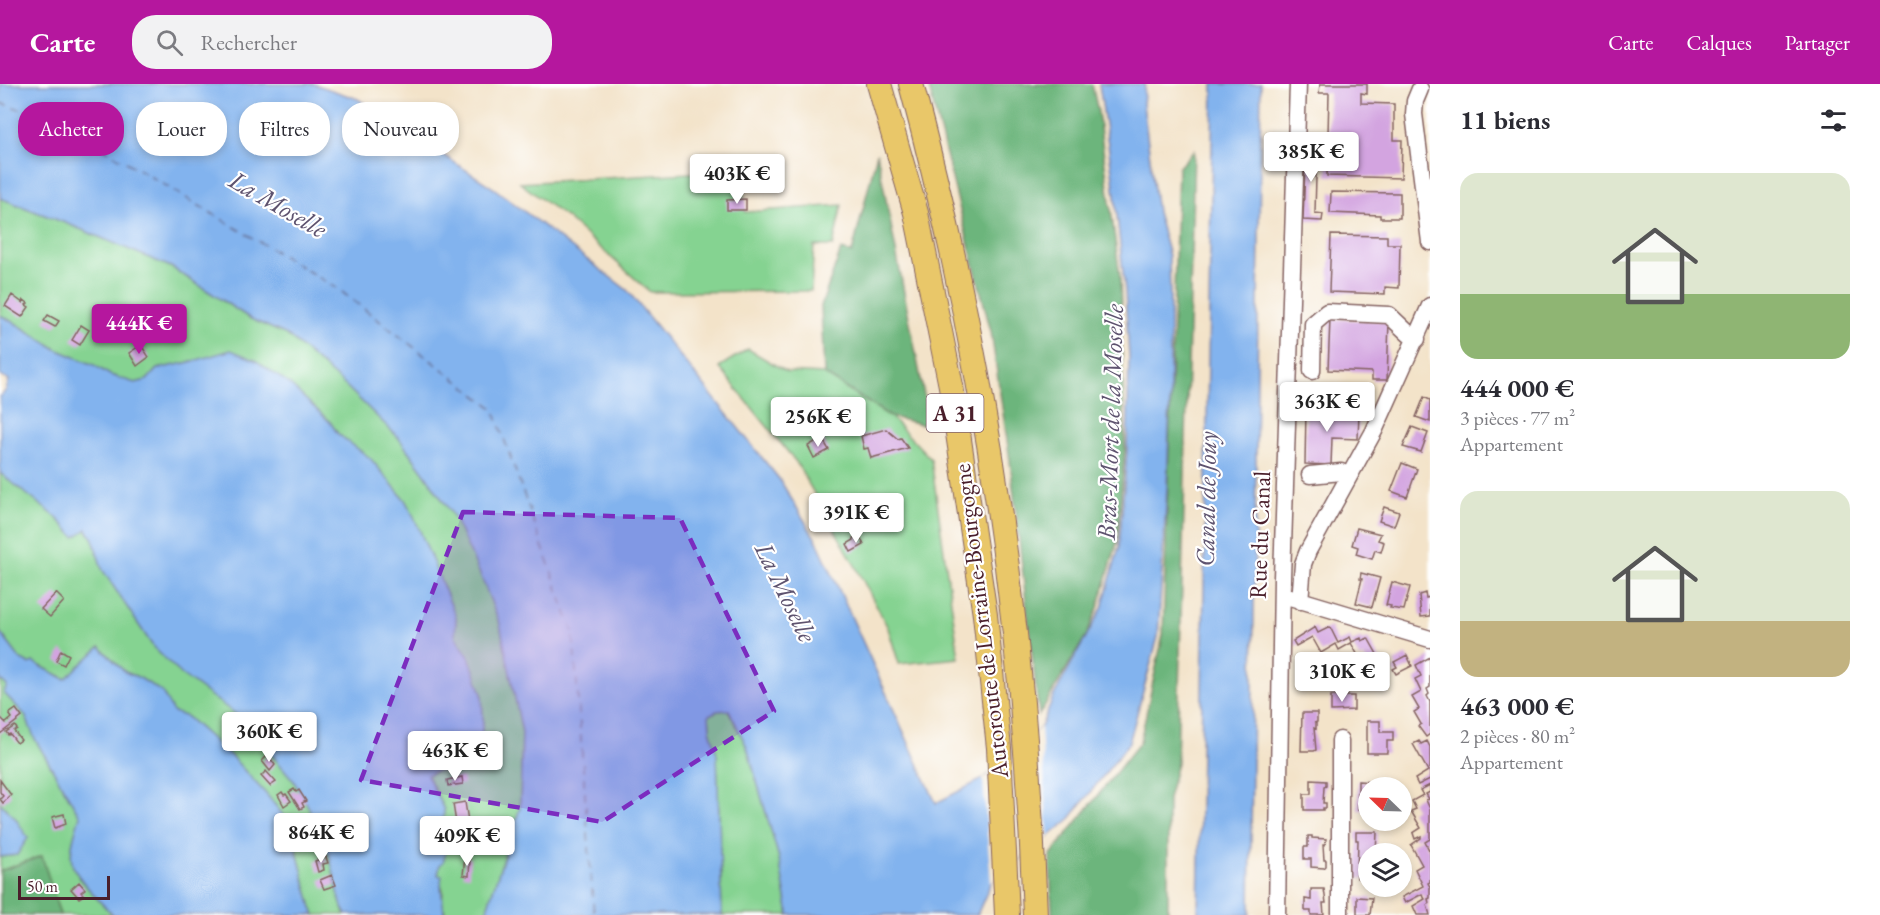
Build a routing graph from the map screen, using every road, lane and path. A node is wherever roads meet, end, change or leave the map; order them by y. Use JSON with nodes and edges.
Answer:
{"nodes":[{"id":1,"x":879,"y":84,"type":"edge"},
{"id":2,"x":911,"y":84,"type":"edge"},
{"id":3,"x":1298,"y":84,"type":"edge"},
{"id":4,"x":1421,"y":90,"type":"edge"},
{"id":5,"x":1430,"y":242,"type":"edge"},
{"id":6,"x":1430,"y":306,"type":"edge"},
{"id":7,"x":1417,"y":339,"type":"junction"},
{"id":8,"x":1311,"y":371,"type":"dead end"},
{"id":9,"x":1310,"y":475,"type":"dead end"},
{"id":10,"x":1349,"y":476,"type":"junction"},
{"id":11,"x":1282,"y":596,"type":"junction"},
{"id":12,"x":1300,"y":601,"type":"junction"},
{"id":13,"x":1430,"y":639,"type":"edge"},
{"id":14,"x":1340,"y":740,"type":"dead end"},
{"id":15,"x":1007,"y":915,"type":"edge"},
{"id":16,"x":1035,"y":915,"type":"edge"},
{"id":17,"x":1277,"y":915,"type":"edge"},
{"id":18,"x":1340,"y":915,"type":"edge"}],
"edges":[{"from":1,"to":15,"type":"highway","name":"Autoroute de Lorraine-Bourgogne","number":"A 31"},
{"from":2,"to":16,"type":"highway","name":"Autoroute de Lorraine-Bourgogne","number":"A 31"},
{"from":3,"to":11,"type":"street","name":"Rue du Canal"},
{"from":4,"to":5,"type":"street"},
{"from":6,"to":7,"type":"street"},
{"from":7,"to":8,"type":"street"},
{"from":7,"to":10,"type":"street"},
{"from":9,"to":10,"type":"street"},
{"from":10,"to":12,"type":"street"},
{"from":11,"to":12,"type":"street"},
{"from":11,"to":17,"type":"street","name":"Rue du Canal"},
{"from":12,"to":13,"type":"street"},
{"from":14,"to":18,"type":"street"}]}
